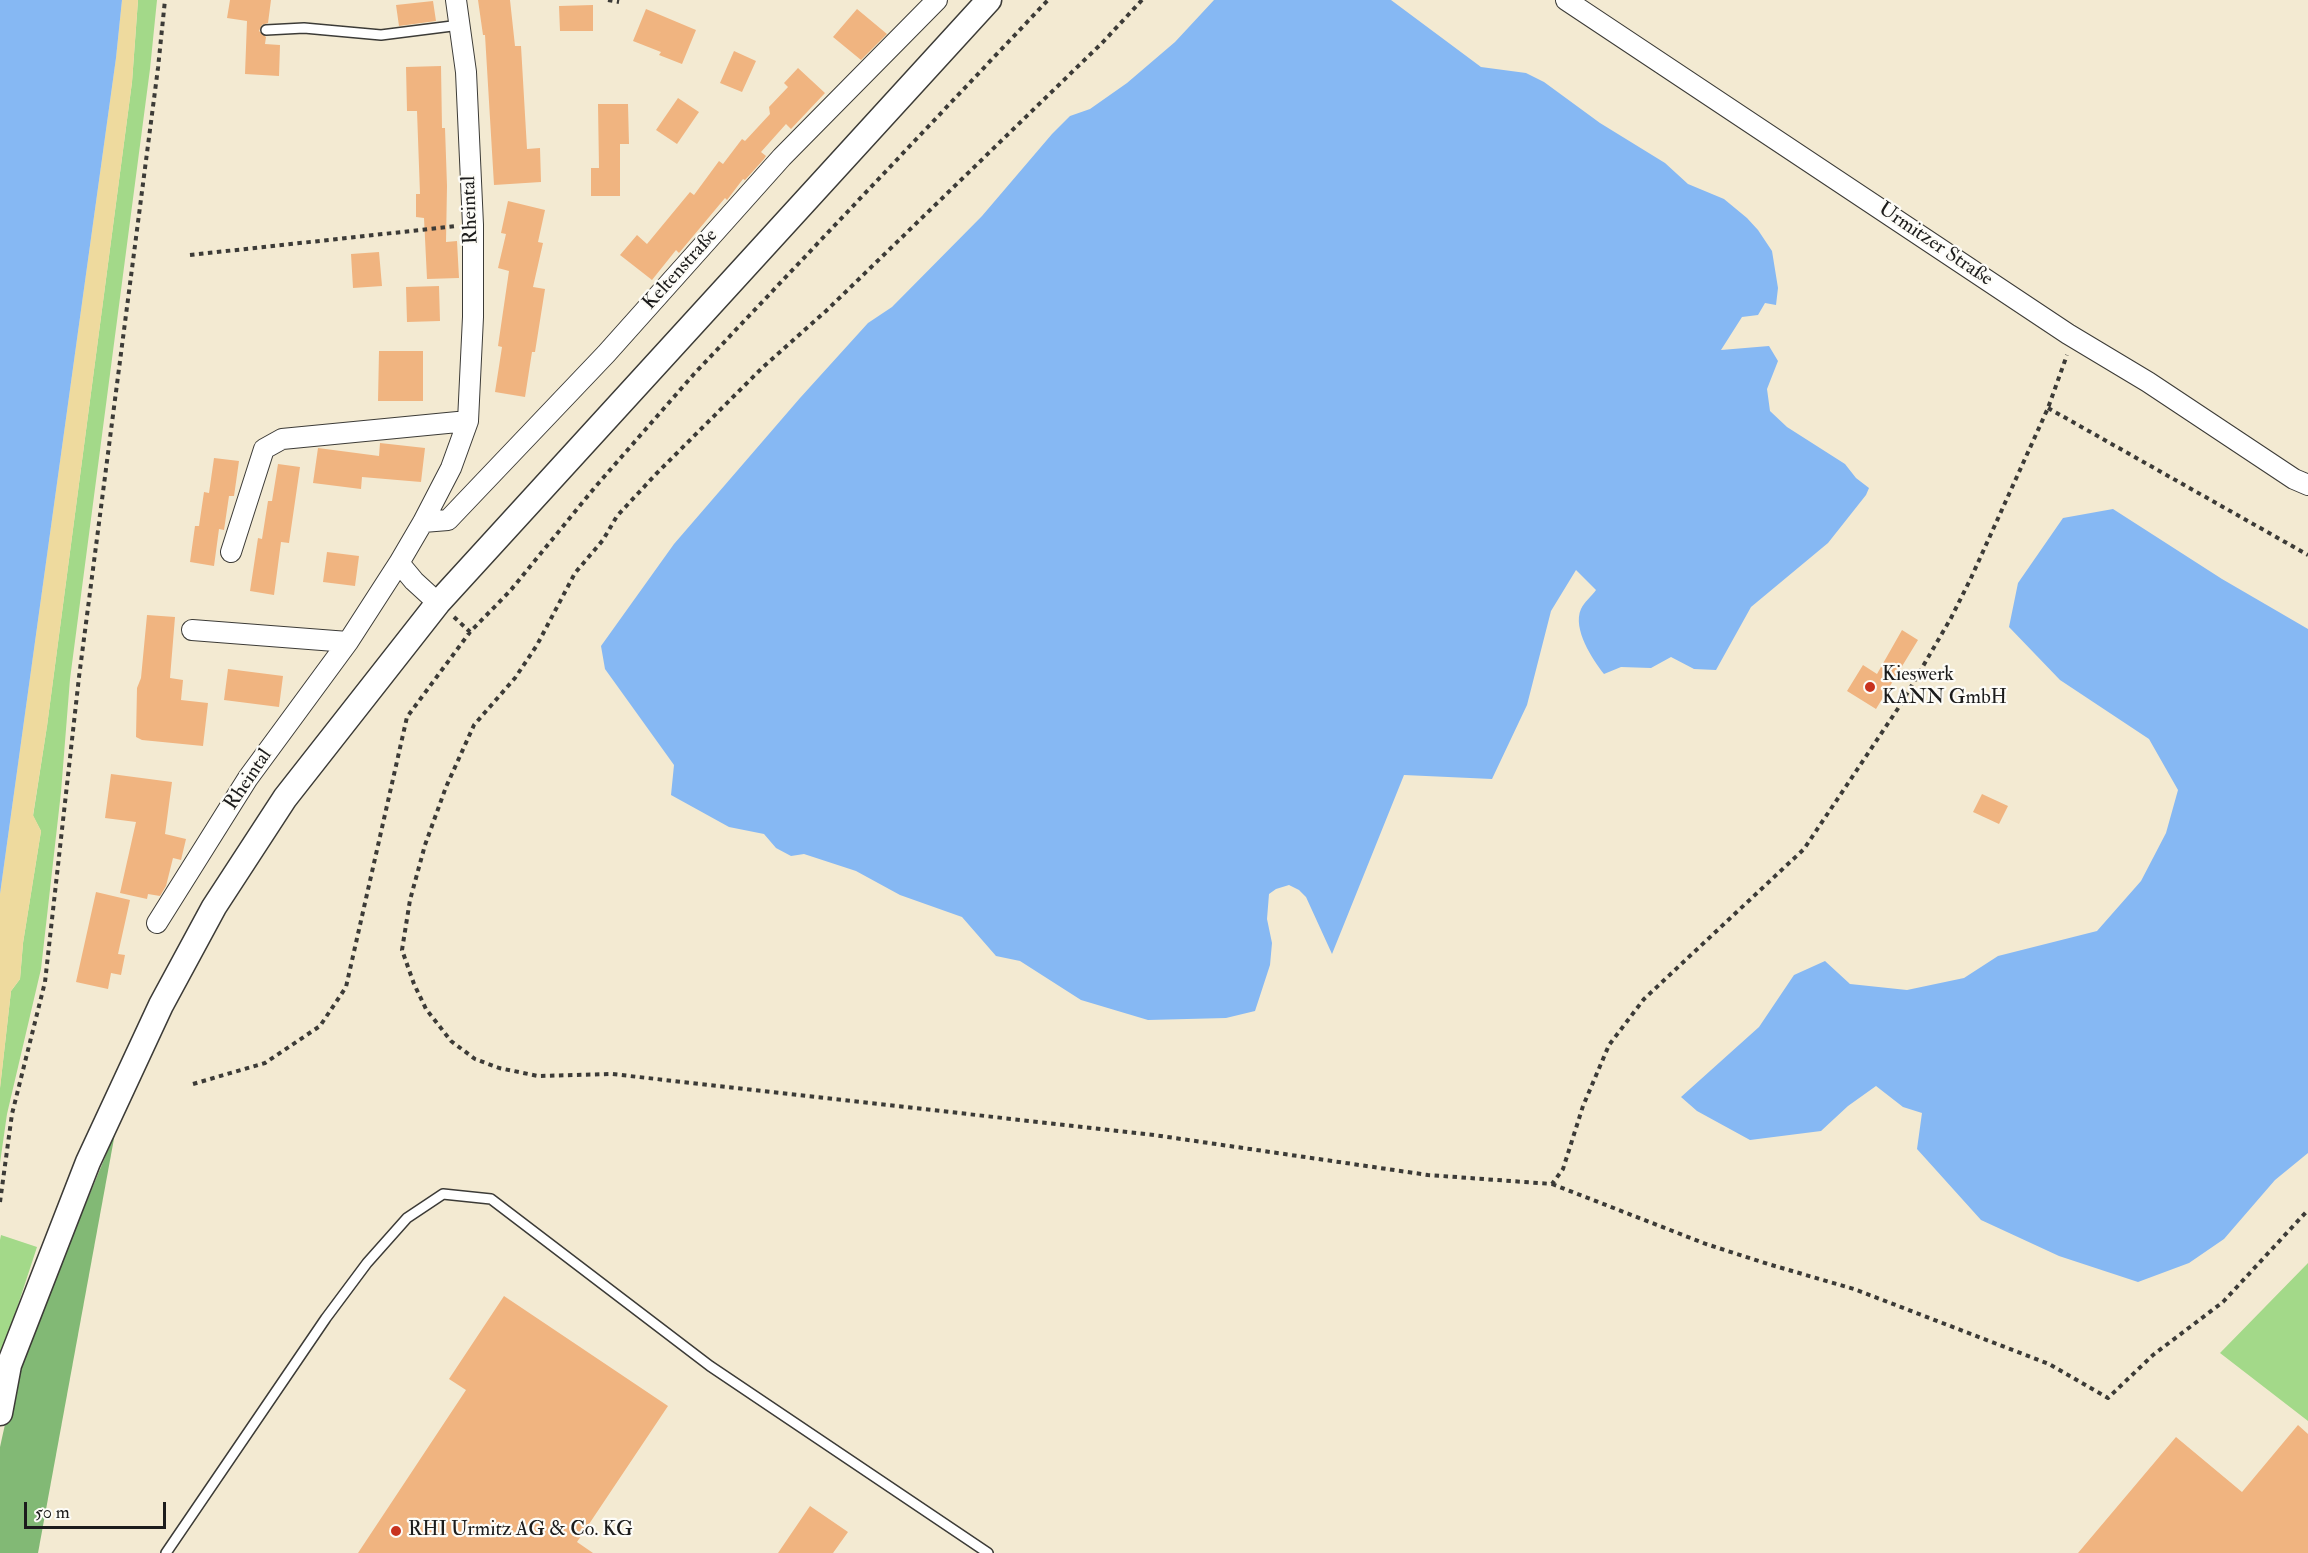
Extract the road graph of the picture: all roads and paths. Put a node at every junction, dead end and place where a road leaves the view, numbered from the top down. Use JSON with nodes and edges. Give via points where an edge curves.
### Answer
{"nodes":[{"id":1,"x":165,"y":0,"type":"edge"},
{"id":2,"x":456,"y":0,"type":"edge"},
{"id":3,"x":608,"y":0,"type":"edge"},
{"id":4,"x":988,"y":0,"type":"edge"},
{"id":5,"x":1048,"y":0,"type":"edge"},
{"id":6,"x":1142,"y":0,"type":"edge"},
{"id":7,"x":1566,"y":0,"type":"edge"},
{"id":8,"x":619,"y":2,"type":"dead end"},
{"id":9,"x":935,"y":2,"type":"edge"},
{"id":10,"x":460,"y":26,"type":"junction"},
{"id":11,"x":266,"y":30,"type":"dead end"},
{"id":12,"x":473,"y":225,"type":"junction"},
{"id":13,"x":190,"y":255,"type":"dead end"},
{"id":14,"x":2068,"y":334,"type":"junction"},
{"id":15,"x":2048,"y":408,"type":"junction"},
{"id":16,"x":468,"y":422,"type":"junction"},
{"id":17,"x":2308,"y":485,"type":"edge"},
{"id":18,"x":423,"y":522,"type":"junction"},
{"id":19,"x":231,"y":552,"type":"dead end"},
{"id":20,"x":2308,"y":555,"type":"edge"},
{"id":21,"x":399,"y":563,"type":"junction"},
{"id":22,"x":438,"y":603,"type":"junction"},
{"id":23,"x":192,"y":630,"type":"dead end"},
{"id":24,"x":470,"y":632,"type":"junction"},
{"id":25,"x":348,"y":642,"type":"junction"},
{"id":26,"x":157,"y":923,"type":"dead end"},
{"id":27,"x":193,"y":1084,"type":"dead end"},
{"id":28,"x":1552,"y":1184,"type":"junction"},
{"id":29,"x":0,"y":1202,"type":"edge"},
{"id":30,"x":2308,"y":1210,"type":"edge"},
{"id":31,"x":0,"y":1413,"type":"edge"},
{"id":32,"x":166,"y":1553,"type":"edge"},
{"id":33,"x":988,"y":1553,"type":"edge"}],
"edges":[{"from":1,"to":29,"type":"path","via":[[79,677],[45,982],[12,1114]]},
{"from":2,"to":10,"type":"street","name":"Rheintal"},
{"from":3,"to":8,"type":"path"},
{"from":4,"to":22,"type":"street"},
{"from":5,"to":24,"type":"path","via":[[694,374],[510,591]]},
{"from":6,"to":28,"type":"path","via":[[826,311],[762,368],[617,516],[575,573],[537,645],[474,725],[425,845],[402,950],[426,1009],[451,1041],[475,1059],[538,1076],[612,1074],[1154,1135],[1428,1175]]},
{"from":7,"to":14,"type":"street","name":"Urmitzer Straße"},
{"from":9,"to":18,"type":"street","name":"Keltenstraße","via":[[782,157],[606,354],[448,520]]},
{"from":10,"to":11,"type":"lane","via":[[381,35],[304,28]]},
{"from":10,"to":12,"type":"street","name":"Rheintal"},
{"from":12,"to":13,"type":"path"},
{"from":12,"to":16,"type":"street","name":"Rheintal"},
{"from":14,"to":15,"type":"path","via":[[2067,358]]},
{"from":14,"to":17,"type":"street","name":"Urmitzer Straße"},
{"from":15,"to":20,"type":"path"},
{"from":15,"to":28,"type":"path","via":[[1971,578],[1901,704],[1804,849],[1644,999],[1609,1045],[1583,1106],[1563,1169]]},
{"from":16,"to":18,"type":"street","name":"Rheintal","via":[[451,468]]},
{"from":16,"to":19,"type":"street","via":[[282,439],[264,449]]},
{"from":18,"to":21,"type":"street","name":"Rheintal"},
{"from":21,"to":22,"type":"street"},
{"from":21,"to":25,"type":"street","name":"Rheintal"},
{"from":22,"to":24,"type":"path"},
{"from":22,"to":31,"type":"street","via":[[285,798],[203,927],[161,1005],[88,1162],[9,1365]]},
{"from":23,"to":25,"type":"street"},
{"from":24,"to":27,"type":"path","via":[[407,717],[346,987],[320,1026],[265,1063]]},
{"from":25,"to":26,"type":"street","name":"Rheintal","via":[[248,778]]},
{"from":28,"to":30,"type":"path","via":[[1706,1244],[1854,1289],[2049,1364],[2108,1398],[2153,1355],[2223,1302]]},
{"from":32,"to":33,"type":"lane","via":[[367,1263],[407,1218],[443,1194],[491,1199],[710,1366]]}]}
